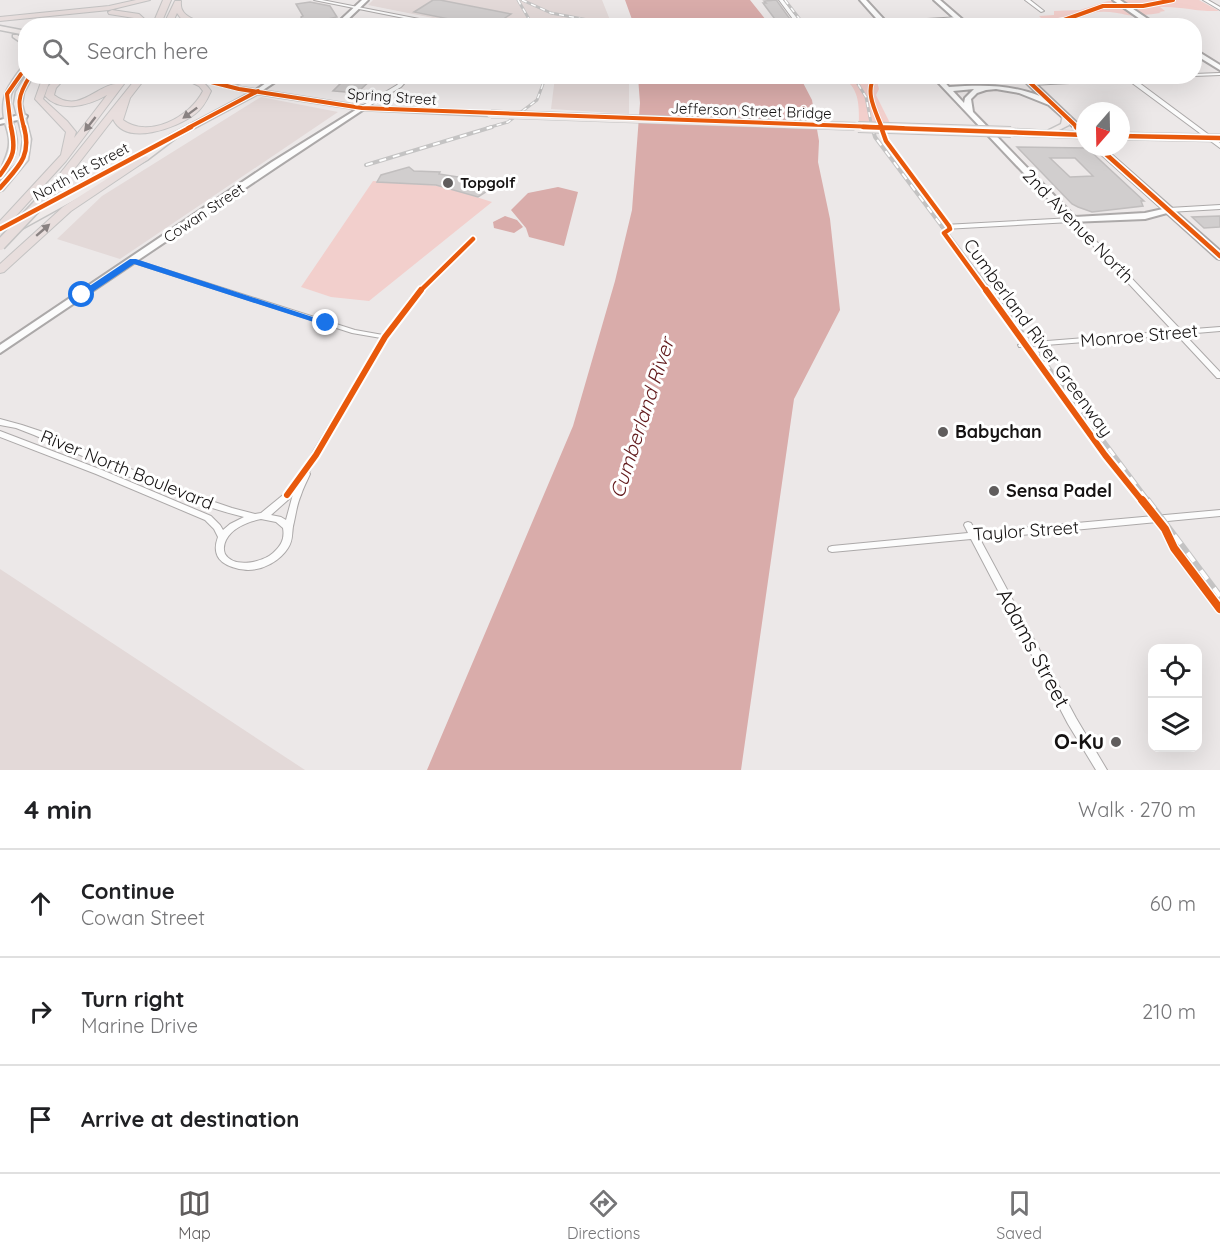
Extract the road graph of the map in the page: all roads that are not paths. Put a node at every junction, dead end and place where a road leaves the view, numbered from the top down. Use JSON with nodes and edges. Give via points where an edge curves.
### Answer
{"nodes":[{"id":1,"x":146,"y":0,"type":"edge"},
{"id":2,"x":167,"y":0,"type":"edge"},
{"id":3,"x":316,"y":0,"type":"edge"},
{"id":4,"x":365,"y":0,"type":"edge"},
{"id":5,"x":781,"y":0,"type":"edge"},
{"id":6,"x":863,"y":0,"type":"edge"},
{"id":7,"x":937,"y":0,"type":"edge"},
{"id":8,"x":1027,"y":0,"type":"edge"},
{"id":9,"x":1116,"y":0,"type":"edge"},
{"id":10,"x":1205,"y":0,"type":"edge"},
{"id":11,"x":178,"y":3,"type":"edge"},
{"id":12,"x":356,"y":8,"type":"junction"},
{"id":13,"x":1220,"y":9,"type":"edge"},
{"id":14,"x":1041,"y":11,"type":"dead end"},
{"id":15,"x":45,"y":15,"type":"junction"},
{"id":16,"x":30,"y":18,"type":"edge"},
{"id":17,"x":74,"y":18,"type":"edge"},
{"id":18,"x":138,"y":18,"type":"edge"},
{"id":19,"x":159,"y":18,"type":"edge"},
{"id":20,"x":171,"y":18,"type":"edge"},
{"id":21,"x":184,"y":18,"type":"edge"},
{"id":22,"x":345,"y":18,"type":"edge"},
{"id":23,"x":410,"y":18,"type":"edge"},
{"id":24,"x":795,"y":18,"type":"edge"},
{"id":25,"x":880,"y":18,"type":"edge"},
{"id":26,"x":959,"y":18,"type":"edge"},
{"id":27,"x":1143,"y":18,"type":"edge"},
{"id":28,"x":0,"y":19,"type":"edge"},
{"id":29,"x":18,"y":23,"type":"edge"},
{"id":30,"x":1,"y":30,"type":"edge"},
{"id":31,"x":18,"y":32,"type":"edge"},
{"id":32,"x":15,"y":36,"type":"junction"},
{"id":33,"x":18,"y":37,"type":"edge"},
{"id":34,"x":18,"y":38,"type":"edge"},
{"id":35,"x":1202,"y":56,"type":"edge"},
{"id":36,"x":1220,"y":68,"type":"edge"},
{"id":37,"x":1220,"y":74,"type":"edge"},
{"id":38,"x":1202,"y":75,"type":"edge"},
{"id":39,"x":18,"y":79,"type":"edge"},
{"id":40,"x":25,"y":84,"type":"edge"},
{"id":41,"x":44,"y":84,"type":"edge"},
{"id":42,"x":55,"y":84,"type":"edge"},
{"id":43,"x":117,"y":84,"type":"edge"},
{"id":44,"x":121,"y":84,"type":"edge"},
{"id":45,"x":137,"y":84,"type":"edge"},
{"id":46,"x":202,"y":84,"type":"edge"},
{"id":47,"x":219,"y":84,"type":"edge"},
{"id":48,"x":240,"y":84,"type":"edge"},
{"id":49,"x":269,"y":84,"type":"edge"},
{"id":50,"x":401,"y":84,"type":"edge"},
{"id":51,"x":942,"y":84,"type":"edge"},
{"id":52,"x":1031,"y":84,"type":"joint"},
{"id":53,"x":1137,"y":84,"type":"edge"},
{"id":54,"x":988,"y":87,"type":"junction"},
{"id":55,"x":947,"y":89,"type":"junction"},
{"id":56,"x":258,"y":91,"type":"junction"},
{"id":57,"x":126,"y":99,"type":"junction"},
{"id":58,"x":1053,"y":104,"type":"junction"},
{"id":59,"x":362,"y":108,"type":"junction"},
{"id":60,"x":970,"y":113,"type":"junction"},
{"id":61,"x":491,"y":114,"type":"joint"},
{"id":62,"x":23,"y":116,"type":"junction"},
{"id":63,"x":1066,"y":117,"type":"junction"},
{"id":64,"x":4,"y":118,"type":"edge"},
{"id":65,"x":1076,"y":126,"type":"edge"},
{"id":66,"x":1044,"y":133,"type":"junction"},
{"id":67,"x":1076,"y":135,"type":"edge"},
{"id":68,"x":174,"y":136,"type":"junction"},
{"id":69,"x":1130,"y":136,"type":"edge"},
{"id":70,"x":1209,"y":138,"type":"junction"},
{"id":71,"x":1220,"y":138,"type":"edge"},
{"id":72,"x":1220,"y":146,"type":"edge"},
{"id":73,"x":1108,"y":156,"type":"edge"},
{"id":74,"x":144,"y":158,"type":"junction"},
{"id":75,"x":63,"y":159,"type":"junction"},
{"id":76,"x":0,"y":175,"type":"edge"},
{"id":77,"x":0,"y":188,"type":"edge"},
{"id":78,"x":1220,"y":207,"type":"edge"},
{"id":79,"x":1169,"y":210,"type":"junction"},
{"id":80,"x":1073,"y":220,"type":"junction"},
{"id":81,"x":944,"y":227,"type":"dead end"},
{"id":82,"x":0,"y":228,"type":"edge"},
{"id":83,"x":0,"y":238,"type":"edge"},
{"id":84,"x":473,"y":239,"type":"dead end"},
{"id":85,"x":0,"y":245,"type":"edge"},
{"id":86,"x":1220,"y":256,"type":"edge"},
{"id":87,"x":133,"y":261,"type":"junction"},
{"id":88,"x":0,"y":270,"type":"edge"},
{"id":89,"x":1220,"y":329,"type":"edge"},
{"id":90,"x":1179,"y":332,"type":"junction"},
{"id":91,"x":385,"y":337,"type":"junction"},
{"id":92,"x":1022,"y":345,"type":"dead end"},
{"id":93,"x":0,"y":351,"type":"edge"},
{"id":94,"x":1220,"y":376,"type":"edge"},
{"id":95,"x":0,"y":422,"type":"edge"},
{"id":96,"x":0,"y":434,"type":"edge"},
{"id":97,"x":110,"y":464,"type":"junction"},
{"id":98,"x":310,"y":464,"type":"junction"},
{"id":99,"x":99,"y":472,"type":"junction"},
{"id":100,"x":1220,"y":513,"type":"edge"},
{"id":101,"x":259,"y":516,"type":"junction"},
{"id":102,"x":968,"y":525,"type":"dead end"},
{"id":103,"x":288,"y":528,"type":"junction"},
{"id":104,"x":974,"y":537,"type":"junction"},
{"id":105,"x":223,"y":538,"type":"junction"},
{"id":106,"x":832,"y":549,"type":"dead end"},
{"id":107,"x":1102,"y":770,"type":"edge"}],
"edges":[{"from":1,"to":15,"type":"highway"},
{"from":2,"to":19,"type":"highway"},
{"from":3,"to":12,"type":"street"},
{"from":4,"to":12,"type":"street"},
{"from":5,"to":24,"type":"street"},
{"from":6,"to":25,"type":"street"},
{"from":7,"to":26,"type":"street"},
{"from":8,"to":14,"type":"street"},
{"from":9,"to":27,"type":"street"},
{"from":10,"to":13,"type":"street"},
{"from":11,"to":20,"type":"highway"},
{"from":11,"to":21,"type":"highway"},
{"from":12,"to":22,"type":"street"},
{"from":12,"to":23,"type":"street"},
{"from":15,"to":16,"type":"highway"},
{"from":15,"to":28,"type":"highway"},
{"from":17,"to":18,"type":"highway","via":[[114,12]]},
{"from":29,"to":30,"type":"highway"},
{"from":30,"to":31,"type":"main road"},
{"from":30,"to":32,"type":"main road"},
{"from":32,"to":33,"type":"main road"},
{"from":32,"to":34,"type":"main road"},
{"from":35,"to":36,"type":"street"},
{"from":37,"to":38,"type":"street"},
{"from":39,"to":64,"type":"main road","via":[[7,93]]},
{"from":40,"to":62,"type":"main road","via":[[18,104]]},
{"from":41,"to":75,"type":"highway","via":[[39,99],[42,106],[63,121],[70,132]]},
{"from":42,"to":43,"type":"highway","via":[[49,96],[63,103],[102,96]]},
{"from":44,"to":75,"type":"highway","one_way":true},
{"from":45,"to":57,"type":"highway"},
{"from":46,"to":57,"type":"highway","one_way":true,"via":[[206,98],[194,112],[175,123],[147,130],[128,129],[118,121]]},
{"from":47,"to":56,"type":"main road","name":"Spring Street"},
{"from":48,"to":56,"type":"main road","name":"Spring Street"},
{"from":49,"to":56,"type":"street","name":"North 1st Street"},
{"from":50,"to":59,"type":"street","name":"Cowan Street"},
{"from":51,"to":55,"type":"street","name":"2nd Avenue North"},
{"from":52,"to":54,"type":"street"},
{"from":52,"to":58,"type":"street"},
{"from":53,"to":70,"type":"street"},
{"from":54,"to":55,"type":"street"},
{"from":54,"to":58,"type":"street","via":[[1024,92]]},
{"from":54,"to":60,"type":"street","via":[[967,99]]},
{"from":55,"to":60,"type":"street","name":"2nd Avenue North"},
{"from":56,"to":59,"type":"main road","name":"Spring Street"},
{"from":56,"to":68,"type":"main road","name":"North 1st Street"},
{"from":57,"to":85,"type":"highway","bridge":true,"via":[[54,188]]},
{"from":58,"to":63,"type":"street"},
{"from":59,"to":61,"type":"main road","name":"Spring Street"},
{"from":59,"to":87,"type":"street","name":"Cowan Street"},
{"from":60,"to":80,"type":"street","name":"2nd Avenue North"},
{"from":61,"to":66,"type":"main road","name":"Jefferson Street Bridge","bridge":true},
{"from":62,"to":64,"type":"street"},
{"from":62,"to":77,"type":"main road","via":[[27,139],[24,160]]},
{"from":63,"to":65,"type":"street"},
{"from":63,"to":66,"type":"main road","via":[[1063,127]]},
{"from":64,"to":76,"type":"main road","via":[[15,144],[12,158]]},
{"from":66,"to":67,"type":"main road","name":"Jefferson Street Bridge"},
{"from":68,"to":74,"type":"main road","name":"North 1st Street"},
{"from":68,"to":82,"type":"main road","name":"North 1st Street"},
{"from":69,"to":70,"type":"main road"},
{"from":70,"to":71,"type":"main road"},
{"from":70,"to":72,"type":"street"},
{"from":73,"to":79,"type":"street"},
{"from":74,"to":83,"type":"main road","name":"North 1st Street"},
{"from":88,"to":74,"type":"highway","one_way":true,"via":[[67,209]]},
{"from":75,"to":82,"type":"highway"},
{"from":78,"to":79,"type":"street"},
{"from":79,"to":80,"type":"street","via":[[1145,216]]},
{"from":79,"to":86,"type":"street"},
{"from":80,"to":81,"type":"street"},
{"from":80,"to":90,"type":"street","name":"2nd Avenue North"},
{"from":84,"to":91,"type":"street","via":[[418,292]]},
{"from":87,"to":91,"type":"street","via":[[354,332]]},
{"from":87,"to":93,"type":"street","name":"Cowan Street"},
{"from":89,"to":90,"type":"street","name":"Monroe Street"},
{"from":90,"to":92,"type":"street","name":"Monroe Street"},
{"from":90,"to":94,"type":"street","name":"2nd Avenue North"},
{"from":91,"to":98,"type":"street"},
{"from":95,"to":97,"type":"street","name":"River North Boulevard"},
{"from":96,"to":99,"type":"street","name":"River North Boulevard"},
{"from":97,"to":99,"type":"street"},
{"from":97,"to":101,"type":"street","name":"River North Boulevard","via":[[231,512]]},
{"from":98,"to":101,"type":"street","via":[[286,497]]},
{"from":98,"to":103,"type":"street"},
{"from":99,"to":105,"type":"street","name":"River North Boulevard","via":[[208,518]]},
{"from":100,"to":104,"type":"street","name":"Taylor Street"},
{"from":101,"to":103,"type":"street","via":[[280,519]]},
{"from":101,"to":105,"type":"street","via":[[240,522]]},
{"from":102,"to":104,"type":"street","name":"Adams Street"},
{"from":103,"to":105,"type":"street","via":[[283,550],[252,566],[240,566],[224,558],[220,551]]},
{"from":104,"to":106,"type":"street","name":"Taylor Street"},
{"from":104,"to":107,"type":"street","name":"Adams Street"}]}
